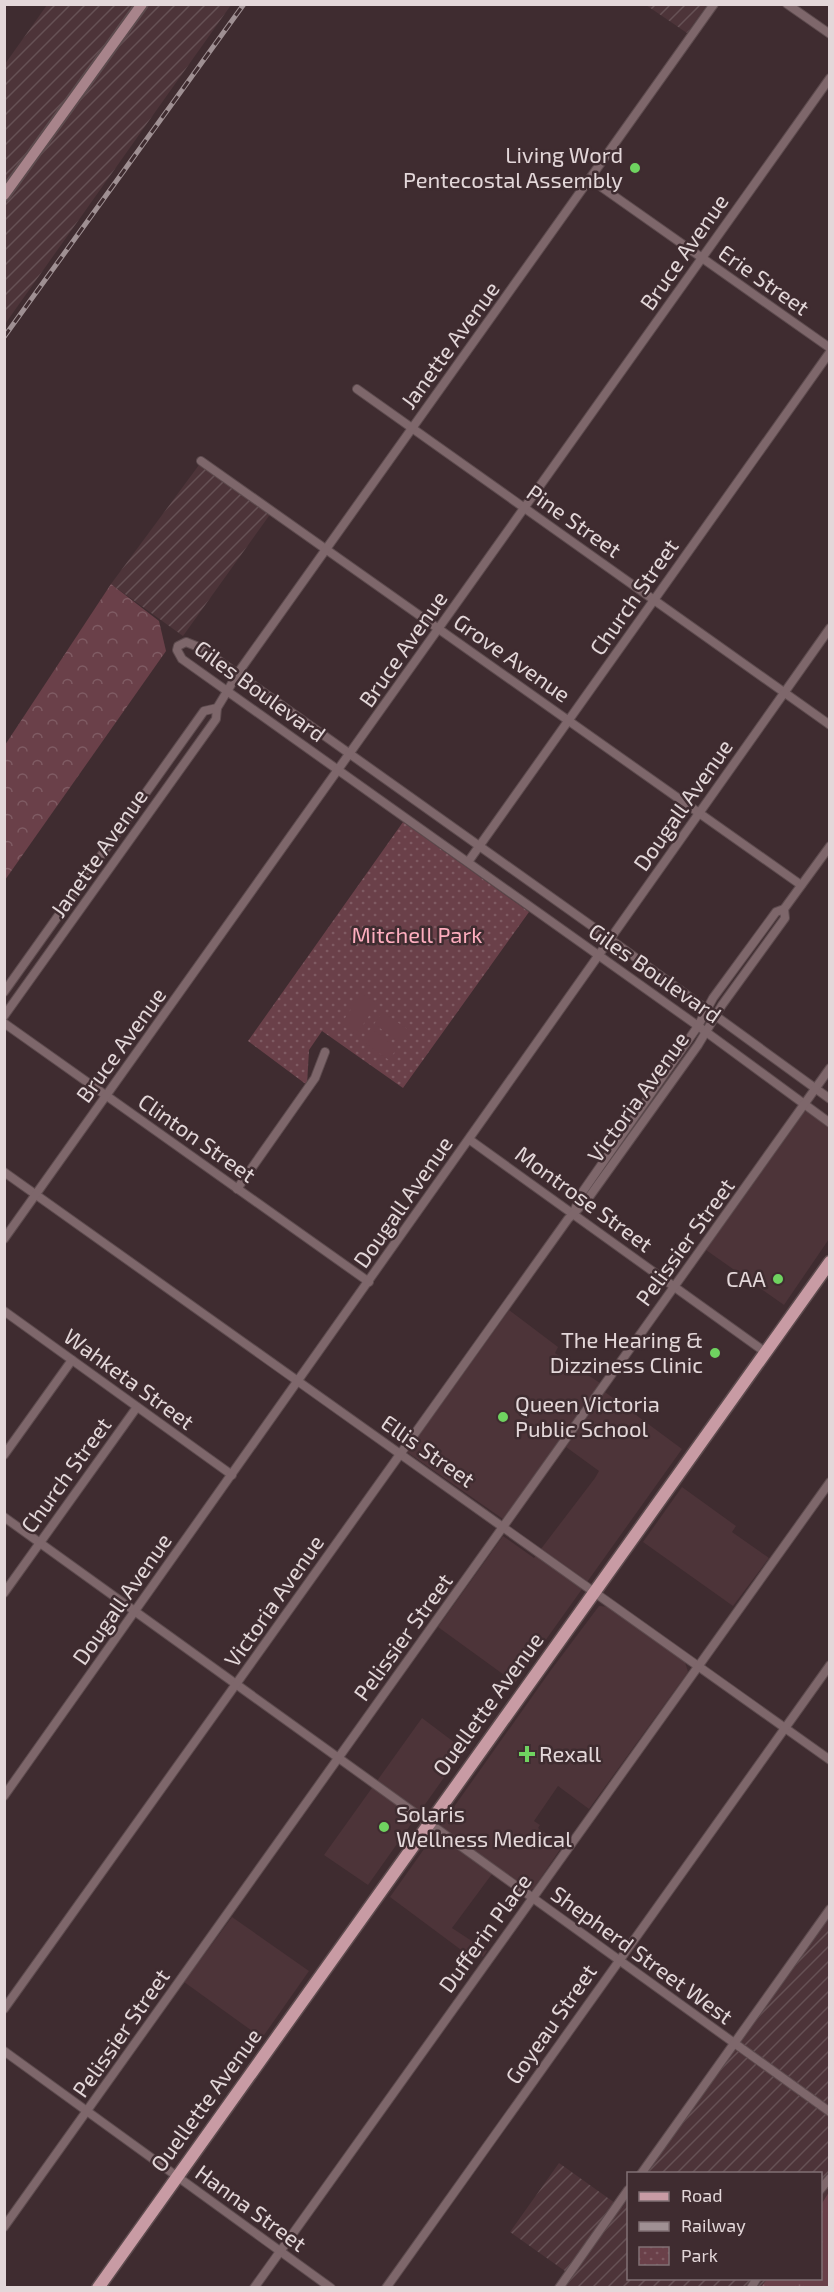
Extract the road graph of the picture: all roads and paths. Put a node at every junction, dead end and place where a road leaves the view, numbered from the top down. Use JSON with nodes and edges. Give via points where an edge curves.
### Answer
{"nodes":[{"id":1,"x":142,"y":4,"type":"edge"},
{"id":2,"x":714,"y":4,"type":"edge"},
{"id":3,"x":788,"y":4,"type":"edge"},
{"id":4,"x":830,"y":34,"type":"edge"},
{"id":5,"x":830,"y":78,"type":"edge"},
{"id":6,"x":590,"y":179,"type":"junction"},
{"id":7,"x":4,"y":195,"type":"edge"},
{"id":8,"x":702,"y":258,"type":"junction"},
{"id":9,"x":830,"y":350,"type":"edge"},
{"id":10,"x":357,"y":389,"type":"dead end"},
{"id":11,"x":412,"y":428,"type":"junction"},
{"id":12,"x":201,"y":461,"type":"dead end"},
{"id":13,"x":525,"y":508,"type":"junction"},
{"id":14,"x":326,"y":549,"type":"junction"},
{"id":15,"x":654,"y":600,"type":"junction"},
{"id":16,"x":830,"y":628,"type":"edge"},
{"id":17,"x":439,"y":629,"type":"junction"},
{"id":18,"x":238,"y":674,"type":"junction"},
{"id":19,"x":227,"y":692,"type":"junction"},
{"id":20,"x":784,"y":692,"type":"junction"},
{"id":21,"x":217,"y":708,"type":"junction"},
{"id":22,"x":569,"y":721,"type":"junction"},
{"id":23,"x":830,"y":725,"type":"edge"},
{"id":24,"x":351,"y":755,"type":"junction"},
{"id":25,"x":339,"y":771,"type":"junction"},
{"id":26,"x":699,"y":813,"type":"junction"},
{"id":27,"x":479,"y":846,"type":"junction"},
{"id":28,"x":830,"y":846,"type":"edge"},
{"id":29,"x":468,"y":862,"type":"junction"},
{"id":30,"x":801,"y":885,"type":"junction"},
{"id":31,"x":784,"y":909,"type":"junction"},
{"id":32,"x":610,"y":939,"type":"junction"},
{"id":33,"x":600,"y":956,"type":"junction"},
{"id":34,"x":4,"y":992,"type":"edge"},
{"id":35,"x":707,"y":1010,"type":"junction"},
{"id":36,"x":716,"y":1016,"type":"junction"},
{"id":37,"x":4,"y":1017,"type":"edge"},
{"id":38,"x":4,"y":1023,"type":"edge"},
{"id":39,"x":698,"y":1026,"type":"junction"},
{"id":40,"x":707,"y":1032,"type":"junction"},
{"id":41,"x":326,"y":1053,"type":"dead end"},
{"id":42,"x":830,"y":1068,"type":"edge"},
{"id":43,"x":815,"y":1088,"type":"junction"},
{"id":44,"x":107,"y":1096,"type":"junction"},
{"id":45,"x":830,"y":1099,"type":"edge"},
{"id":46,"x":804,"y":1103,"type":"junction"},
{"id":47,"x":830,"y":1122,"type":"edge"},
{"id":48,"x":470,"y":1140,"type":"junction"},
{"id":49,"x":4,"y":1172,"type":"edge"},
{"id":50,"x":237,"y":1189,"type":"junction"},
{"id":51,"x":36,"y":1195,"type":"junction"},
{"id":52,"x":573,"y":1213,"type":"junction"},
{"id":53,"x":4,"y":1239,"type":"edge"},
{"id":54,"x":830,"y":1262,"type":"edge"},
{"id":55,"x":369,"y":1282,"type":"junction"},
{"id":56,"x":675,"y":1287,"type":"junction"},
{"id":57,"x":4,"y":1311,"type":"edge"},
{"id":58,"x":765,"y":1352,"type":"junction"},
{"id":59,"x":72,"y":1360,"type":"junction"},
{"id":60,"x":298,"y":1382,"type":"junction"},
{"id":61,"x":137,"y":1407,"type":"junction"},
{"id":62,"x":401,"y":1454,"type":"junction"},
{"id":63,"x":4,"y":1455,"type":"edge"},
{"id":64,"x":232,"y":1476,"type":"junction"},
{"id":65,"x":830,"y":1482,"type":"edge"},
{"id":66,"x":4,"y":1516,"type":"edge"},
{"id":67,"x":503,"y":1527,"type":"junction"},
{"id":68,"x":40,"y":1542,"type":"junction"},
{"id":69,"x":594,"y":1592,"type":"junction"},
{"id":70,"x":4,"y":1593,"type":"edge"},
{"id":71,"x":136,"y":1611,"type":"junction"},
{"id":72,"x":830,"y":1665,"type":"edge"},
{"id":73,"x":698,"y":1666,"type":"junction"},
{"id":74,"x":238,"y":1684,"type":"junction"},
{"id":75,"x":784,"y":1728,"type":"junction"},
{"id":76,"x":339,"y":1758,"type":"junction"},
{"id":77,"x":830,"y":1760,"type":"edge"},
{"id":78,"x":4,"y":1796,"type":"edge"},
{"id":79,"x":429,"y":1823,"type":"junction"},
{"id":80,"x":532,"y":1898,"type":"junction"},
{"id":81,"x":830,"y":1909,"type":"edge"},
{"id":82,"x":619,"y":1960,"type":"junction"},
{"id":83,"x":4,"y":2009,"type":"edge"},
{"id":84,"x":733,"y":2043,"type":"junction"},
{"id":85,"x":4,"y":2051,"type":"edge"},
{"id":86,"x":87,"y":2111,"type":"junction"},
{"id":87,"x":830,"y":2112,"type":"edge"},
{"id":88,"x":641,"y":2172,"type":"edge"},
{"id":89,"x":177,"y":2177,"type":"junction"},
{"id":90,"x":627,"y":2191,"type":"edge"},
{"id":91,"x":4,"y":2228,"type":"edge"},
{"id":92,"x":280,"y":2251,"type":"junction"},
{"id":93,"x":98,"y":2288,"type":"edge"},
{"id":94,"x":254,"y":2288,"type":"edge"},
{"id":95,"x":331,"y":2288,"type":"edge"},
{"id":96,"x":386,"y":2288,"type":"edge"},
{"id":97,"x":559,"y":2288,"type":"edge"}],
"edges":[{"from":1,"to":7,"type":"street"},
{"from":2,"to":6,"type":"street","name":"Janette Avenue"},
{"from":3,"to":4,"type":"street"},
{"from":5,"to":8,"type":"street","name":"Bruce Avenue"},
{"from":6,"to":8,"type":"street","name":"Erie Street"},
{"from":6,"to":11,"type":"street","name":"Janette Avenue"},
{"from":8,"to":9,"type":"street","name":"Erie Street"},
{"from":8,"to":13,"type":"street","name":"Bruce Avenue"},
{"from":9,"to":15,"type":"street","name":"Church Street"},
{"from":10,"to":11,"type":"street","name":"Pine Street"},
{"from":11,"to":13,"type":"street","name":"Pine Street"},
{"from":11,"to":14,"type":"street","name":"Janette Avenue"},
{"from":12,"to":14,"type":"street","name":"Grove Avenue"},
{"from":13,"to":15,"type":"street","name":"Pine Street"},
{"from":13,"to":17,"type":"street","name":"Bruce Avenue"},
{"from":14,"to":17,"type":"street","name":"Grove Avenue"},
{"from":14,"to":18,"type":"street","name":"Janette Avenue"},
{"from":15,"to":20,"type":"street","name":"Pine Street"},
{"from":15,"to":22,"type":"street","name":"Church Street"},
{"from":16,"to":20,"type":"street","name":"Dougall Avenue"},
{"from":17,"to":22,"type":"street","name":"Grove Avenue"},
{"from":17,"to":24,"type":"street","name":"Bruce Avenue"},
{"from":18,"to":19,"type":"street","name":"Janette Avenue"},
{"from":18,"to":19,"type":"street","name":"Giles Boulevard","via":[[193,643],[178,646],[182,660]]},
{"from":18,"to":24,"type":"street","name":"Giles Boulevard"},
{"from":19,"to":21,"type":"street","name":"Janette Avenue"},
{"from":19,"to":25,"type":"street","name":"Giles Boulevard"},
{"from":20,"to":23,"type":"street","name":"Pine Street"},
{"from":20,"to":26,"type":"street","name":"Dougall Avenue"},
{"from":21,"to":34,"type":"street","name":"Janette Avenue","via":[[204,711]]},
{"from":21,"to":37,"type":"street","name":"Janette Avenue","via":[[216,719]]},
{"from":22,"to":26,"type":"street","name":"Grove Avenue"},
{"from":22,"to":27,"type":"street","name":"Church Street"},
{"from":24,"to":25,"type":"street","name":"Bruce Avenue"},
{"from":24,"to":27,"type":"street","name":"Giles Boulevard"},
{"from":25,"to":29,"type":"street","name":"Giles Boulevard"},
{"from":25,"to":44,"type":"street","name":"Bruce Avenue"},
{"from":26,"to":30,"type":"street","name":"Grove Avenue"},
{"from":26,"to":32,"type":"street","name":"Dougall Avenue"},
{"from":27,"to":29,"type":"street","name":"Church Street"},
{"from":27,"to":32,"type":"street","name":"Giles Boulevard"},
{"from":28,"to":30,"type":"street","name":"Victoria Avenue"},
{"from":29,"to":33,"type":"street","name":"Giles Boulevard"},
{"from":30,"to":31,"type":"street","name":"Victoria Avenue"},
{"from":31,"to":35,"type":"street","name":"Victoria Avenue","via":[[776,912]]},
{"from":31,"to":36,"type":"street","name":"Victoria Avenue","via":[[785,918]]},
{"from":32,"to":33,"type":"street","name":"Dougall Avenue"},
{"from":32,"to":35,"type":"street","name":"Giles Boulevard"},
{"from":33,"to":39,"type":"street","name":"Giles Boulevard"},
{"from":33,"to":48,"type":"street","name":"Dougall Avenue"},
{"from":35,"to":36,"type":"street","name":"Giles Boulevard"},
{"from":35,"to":39,"type":"street","name":"Victoria Avenue"},
{"from":36,"to":40,"type":"street","name":"Victoria Avenue"},
{"from":36,"to":43,"type":"street","name":"Giles Boulevard"},
{"from":38,"to":44,"type":"street","name":"Clinton Street"},
{"from":39,"to":40,"type":"street","name":"Giles Boulevard"},
{"from":39,"to":52,"type":"street","name":"Victoria Avenue","via":[[581,1194]]},
{"from":40,"to":46,"type":"street","name":"Giles Boulevard"},
{"from":40,"to":52,"type":"street","name":"Victoria Avenue","via":[[587,1200]]},
{"from":41,"to":50,"type":"street","via":[[315,1078]]},
{"from":42,"to":43,"type":"street","name":"Pelissier Street"},
{"from":43,"to":45,"type":"street","name":"Giles Boulevard"},
{"from":43,"to":46,"type":"street","name":"Pelissier Street"},
{"from":44,"to":50,"type":"street","name":"Clinton Street"},
{"from":44,"to":51,"type":"street","name":"Bruce Avenue"},
{"from":46,"to":47,"type":"street","name":"Giles Boulevard"},
{"from":46,"to":56,"type":"street","name":"Pelissier Street"},
{"from":48,"to":52,"type":"street","name":"Montrose Street"},
{"from":48,"to":55,"type":"street","name":"Dougall Avenue"},
{"from":49,"to":51,"type":"street","name":"Ellis Street"},
{"from":50,"to":55,"type":"street","name":"Clinton Street"},
{"from":51,"to":53,"type":"street","name":"Bruce Avenue"},
{"from":51,"to":60,"type":"street","name":"Ellis Street"},
{"from":52,"to":56,"type":"street","name":"Montrose Street"},
{"from":52,"to":62,"type":"street","name":"Victoria Avenue"},
{"from":54,"to":58,"type":"main road","name":"Ouellette Avenue"},
{"from":55,"to":60,"type":"street","name":"Dougall Avenue"},
{"from":56,"to":58,"type":"street","name":"Montrose Street"},
{"from":56,"to":67,"type":"street","name":"Pelissier Street"},
{"from":57,"to":59,"type":"street","name":"Wahketa Street"},
{"from":58,"to":69,"type":"main road","name":"Ouellette Avenue"},
{"from":59,"to":61,"type":"street","name":"Wahketa Street"},
{"from":59,"to":63,"type":"street"},
{"from":60,"to":62,"type":"street","name":"Ellis Street"},
{"from":60,"to":64,"type":"street","name":"Dougall Avenue"},
{"from":61,"to":64,"type":"street","name":"Wahketa Street"},
{"from":61,"to":68,"type":"street","name":"Church Street"},
{"from":62,"to":67,"type":"street","name":"Ellis Street"},
{"from":62,"to":74,"type":"street","name":"Victoria Avenue"},
{"from":64,"to":71,"type":"street","name":"Dougall Avenue"},
{"from":65,"to":73,"type":"street","name":"Dufferin Place"},
{"from":66,"to":68,"type":"street","name":"Shepherd Street West"},
{"from":67,"to":69,"type":"street","name":"Ellis Street"},
{"from":67,"to":76,"type":"street","name":"Pelissier Street"},
{"from":68,"to":70,"type":"street","name":"Church Street"},
{"from":68,"to":71,"type":"street","name":"Shepherd Street West"},
{"from":69,"to":73,"type":"street","name":"Ellis Street"},
{"from":69,"to":79,"type":"main road","name":"Ouellette Avenue"},
{"from":71,"to":74,"type":"street","name":"Shepherd Street West"},
{"from":71,"to":78,"type":"street","name":"Dougall Avenue"},
{"from":72,"to":75,"type":"street","name":"Goyeau Street"},
{"from":73,"to":75,"type":"street","name":"Ellis Street"},
{"from":73,"to":80,"type":"street","name":"Dufferin Place"},
{"from":74,"to":76,"type":"street","name":"Shepherd Street West"},
{"from":74,"to":83,"type":"street","name":"Victoria Avenue"},
{"from":75,"to":77,"type":"street","name":"Ellis Street"},
{"from":75,"to":82,"type":"street","name":"Goyeau Street"},
{"from":76,"to":79,"type":"street","name":"Shepherd Street West"},
{"from":76,"to":86,"type":"street","name":"Pelissier Street"},
{"from":79,"to":80,"type":"street","name":"Shepherd Street West"},
{"from":79,"to":89,"type":"main road","name":"Ouellette Avenue"},
{"from":80,"to":82,"type":"street","name":"Shepherd Street West"},
{"from":80,"to":92,"type":"street","name":"Dufferin Place"},
{"from":81,"to":84,"type":"street"},
{"from":82,"to":84,"type":"street","name":"Shepherd Street West"},
{"from":82,"to":96,"type":"street","name":"Goyeau Street"},
{"from":84,"to":87,"type":"street","name":"Shepherd Street West"},
{"from":84,"to":88,"type":"street"},
{"from":85,"to":86,"type":"street","name":"Hanna Street"},
{"from":86,"to":89,"type":"street","name":"Hanna Street"},
{"from":86,"to":91,"type":"street","name":"Pelissier Street"},
{"from":89,"to":92,"type":"street","name":"Hanna Street"},
{"from":89,"to":93,"type":"main road","name":"Ouellette Avenue"},
{"from":90,"to":97,"type":"street"},
{"from":92,"to":94,"type":"street","name":"Dufferin Place"},
{"from":92,"to":95,"type":"street","name":"Hanna Street"}]}
